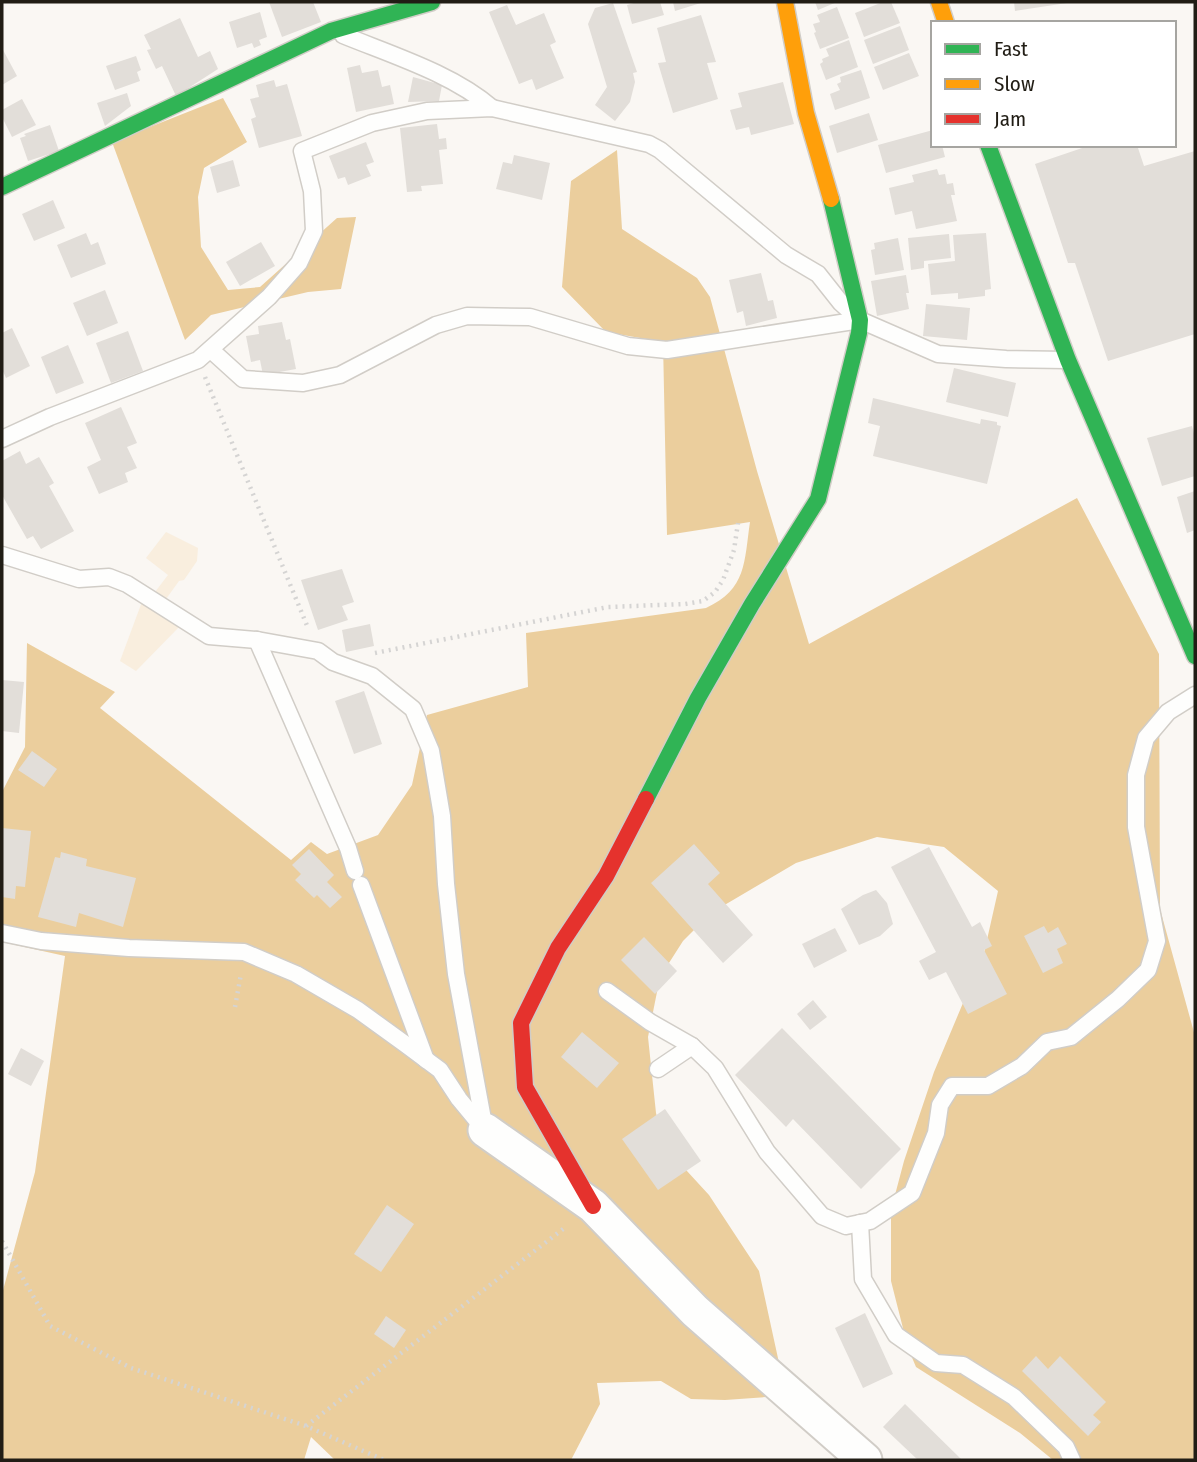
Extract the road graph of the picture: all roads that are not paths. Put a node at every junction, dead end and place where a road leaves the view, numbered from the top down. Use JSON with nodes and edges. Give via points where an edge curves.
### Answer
{"nodes":[{"id":1,"x":432,"y":2,"type":"edge"},
{"id":2,"x":785,"y":2,"type":"edge"},
{"id":3,"x":939,"y":2,"type":"edge"},
{"id":4,"x":945,"y":21,"type":"edge"},
{"id":5,"x":331,"y":31,"type":"junction"},
{"id":6,"x":492,"y":108,"type":"junction"},
{"id":7,"x":989,"y":147,"type":"edge"},
{"id":8,"x":2,"y":187,"type":"edge"},
{"id":9,"x":860,"y":320,"type":"junction"},
{"id":10,"x":211,"y":350,"type":"junction"},
{"id":11,"x":1069,"y":360,"type":"junction"},
{"id":12,"x":2,"y":439,"type":"edge"},
{"id":13,"x":2,"y":555,"type":"edge"},
{"id":14,"x":257,"y":640,"type":"junction"},
{"id":15,"x":1195,"y":656,"type":"edge"},
{"id":16,"x":1195,"y":695,"type":"edge"},
{"id":17,"x":2,"y":933,"type":"edge"},
{"id":18,"x":607,"y":991,"type":"dead end"},
{"id":19,"x":692,"y":1046,"type":"junction"},
{"id":20,"x":426,"y":1060,"type":"junction"},
{"id":21,"x":658,"y":1069,"type":"dead end"},
{"id":22,"x":485,"y":1130,"type":"junction"},
{"id":23,"x":593,"y":1206,"type":"junction"},
{"id":24,"x":860,"y":1223,"type":"junction"},
{"id":25,"x":865,"y":1460,"type":"edge"},
{"id":26,"x":1072,"y":1460,"type":"edge"}],
"edges":[{"from":1,"to":5,"type":"street"},
{"from":2,"to":9,"type":"street","via":[[806,113]]},
{"from":3,"to":4,"type":"street"},
{"from":5,"to":6,"type":"lane","via":[[411,62],[477,95]]},
{"from":5,"to":8,"type":"street"},
{"from":6,"to":9,"type":"lane","via":[[615,135],[660,150],[786,255],[818,274]]},
{"from":6,"to":10,"type":"lane","via":[[427,111],[372,123],[302,151],[312,191],[314,231],[299,263]]},
{"from":7,"to":11,"type":"street"},
{"from":9,"to":10,"type":"lane","via":[[667,350],[628,346],[530,317],[467,316],[436,325],[340,375],[303,383],[243,379]]},
{"from":9,"to":11,"type":"lane","via":[[938,354]]},
{"from":9,"to":23,"type":"street","via":[[818,499],[698,698],[606,876],[558,948],[521,1023],[525,1087]]},
{"from":10,"to":12,"type":"lane","via":[[198,360]]},
{"from":11,"to":15,"type":"street"},
{"from":13,"to":14,"type":"lane","via":[[79,579],[109,577],[209,636]]},
{"from":14,"to":20,"type":"lane","via":[[348,848]]},
{"from":14,"to":22,"type":"lane","via":[[317,651],[372,676],[413,709],[431,751],[457,974]]},
{"from":16,"to":24,"type":"lane","via":[[1168,712],[1146,738],[1136,775],[1136,827],[1157,941],[1148,970],[1071,1037],[1047,1042],[1022,1066],[988,1086],[952,1086],[940,1105],[936,1133],[912,1193],[887,1212]]},
{"from":17,"to":20,"type":"lane","via":[[41,942],[244,952],[296,974],[358,1010]]},
{"from":18,"to":19,"type":"lane"},
{"from":19,"to":21,"type":"lane"},
{"from":19,"to":24,"type":"lane","via":[[715,1068],[767,1152],[822,1216],[846,1226]]},
{"from":20,"to":22,"type":"lane","via":[[440,1070]]},
{"from":22,"to":23,"type":"street"},
{"from":23,"to":25,"type":"street","via":[[695,1311]]},
{"from":24,"to":26,"type":"lane","via":[[863,1279],[897,1335],[936,1363],[963,1365],[1014,1397],[1066,1447]]}]}
